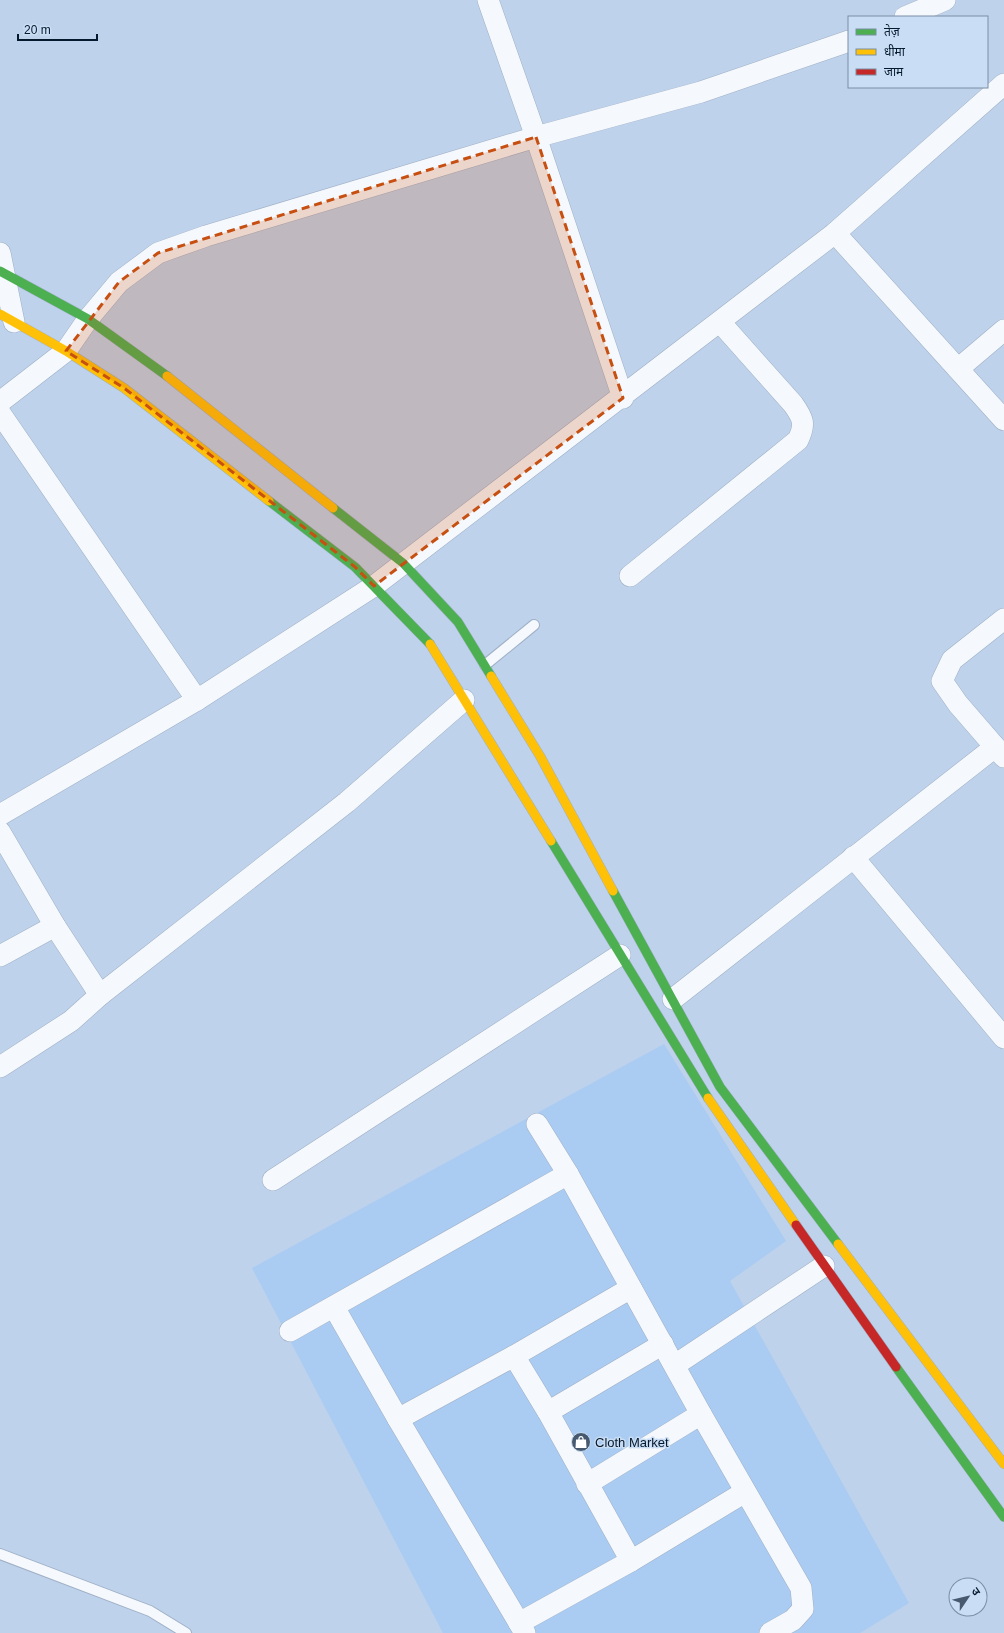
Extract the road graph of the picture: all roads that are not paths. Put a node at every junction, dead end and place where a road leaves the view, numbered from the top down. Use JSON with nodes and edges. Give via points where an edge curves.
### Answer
{"nodes":[{"id":1,"x":488,"y":0,"type":"edge"},
{"id":2,"x":945,"y":0,"type":"edge"},
{"id":3,"x":907,"y":16,"type":"edge"},
{"id":4,"x":848,"y":41,"type":"edge"},
{"id":5,"x":1004,"y":84,"type":"edge"},
{"id":6,"x":536,"y":137,"type":"junction"},
{"id":7,"x":835,"y":233,"type":"junction"},
{"id":8,"x":0,"y":253,"type":"edge"},
{"id":9,"x":2,"y":272,"type":"edge"},
{"id":10,"x":7,"y":318,"type":"edge"},
{"id":11,"x":88,"y":319,"type":"junction"},
{"id":12,"x":720,"y":322,"type":"junction"},
{"id":13,"x":1004,"y":330,"type":"edge"},
{"id":14,"x":66,"y":351,"type":"junction"},
{"id":15,"x":958,"y":369,"type":"junction"},
{"id":16,"x":623,"y":398,"type":"junction"},
{"id":17,"x":0,"y":402,"type":"edge"},
{"id":18,"x":0,"y":414,"type":"edge"},
{"id":19,"x":1004,"y":420,"type":"edge"},
{"id":20,"x":403,"y":563,"type":"junction"},
{"id":21,"x":630,"y":576,"type":"dead end"},
{"id":22,"x":374,"y":586,"type":"junction"},
{"id":23,"x":1004,"y":618,"type":"edge"},
{"id":24,"x":534,"y":625,"type":"dead end"},
{"id":25,"x":485,"y":665,"type":"junction"},
{"id":26,"x":197,"y":700,"type":"junction"},
{"id":27,"x":464,"y":700,"type":"junction"},
{"id":28,"x":1000,"y":752,"type":"edge"},
{"id":29,"x":0,"y":814,"type":"edge"},
{"id":30,"x":0,"y":832,"type":"edge"},
{"id":31,"x":853,"y":857,"type":"junction"},
{"id":32,"x":55,"y":926,"type":"junction"},
{"id":33,"x":620,"y":955,"type":"junction"},
{"id":34,"x":0,"y":956,"type":"edge"},
{"id":35,"x":100,"y":995,"type":"junction"},
{"id":36,"x":672,"y":999,"type":"junction"},
{"id":37,"x":1004,"y":1038,"type":"edge"},
{"id":38,"x":0,"y":1067,"type":"edge"},
{"id":39,"x":537,"y":1124,"type":"dead end"},
{"id":40,"x":568,"y":1174,"type":"junction"},
{"id":41,"x":273,"y":1180,"type":"dead end"},
{"id":42,"x":824,"y":1266,"type":"junction"},
{"id":43,"x":630,"y":1288,"type":"junction"},
{"id":44,"x":334,"y":1307,"type":"junction"},
{"id":45,"x":290,"y":1331,"type":"dead end"},
{"id":46,"x":663,"y":1344,"type":"junction"},
{"id":47,"x":514,"y":1356,"type":"junction"},
{"id":48,"x":675,"y":1365,"type":"junction"},
{"id":49,"x":548,"y":1412,"type":"junction"},
{"id":50,"x":701,"y":1414,"type":"junction"},
{"id":51,"x":398,"y":1419,"type":"junction"},
{"id":52,"x":1004,"y":1464,"type":"edge"},
{"id":53,"x":587,"y":1484,"type":"junction"},
{"id":54,"x":746,"y":1492,"type":"junction"},
{"id":55,"x":1004,"y":1516,"type":"edge"},
{"id":56,"x":0,"y":1554,"type":"edge"},
{"id":57,"x":631,"y":1561,"type":"junction"},
{"id":58,"x":522,"y":1628,"type":"edge"},
{"id":59,"x":186,"y":1633,"type":"edge"},
{"id":60,"x":770,"y":1633,"type":"edge"}],
"edges":[{"from":1,"to":6,"type":"street"},
{"from":2,"to":3,"type":"street"},
{"from":4,"to":6,"type":"street","via":[[701,92]]},
{"from":5,"to":7,"type":"street"},
{"from":6,"to":11,"type":"street","via":[[206,236],[158,253],[119,282]]},
{"from":6,"to":16,"type":"street"},
{"from":7,"to":12,"type":"street"},
{"from":7,"to":15,"type":"street"},
{"from":8,"to":9,"type":"street"},
{"from":9,"to":10,"type":"street"},
{"from":9,"to":11,"type":"main road"},
{"from":10,"to":14,"type":"main road"},
{"from":11,"to":14,"type":"street"},
{"from":11,"to":20,"type":"main road","via":[[144,358]]},
{"from":12,"to":16,"type":"street"},
{"from":12,"to":21,"type":"street","via":[[794,404],[802,417],[803,429],[798,440]]},
{"from":13,"to":15,"type":"street"},
{"from":14,"to":17,"type":"street"},
{"from":14,"to":22,"type":"main road","via":[[124,388],[355,567]]},
{"from":15,"to":19,"type":"street"},
{"from":16,"to":20,"type":"street"},
{"from":18,"to":26,"type":"street"},
{"from":20,"to":22,"type":"street"},
{"from":20,"to":25,"type":"main road","via":[[458,622]]},
{"from":22,"to":26,"type":"street"},
{"from":22,"to":27,"type":"main road","via":[[430,644]]},
{"from":23,"to":28,"type":"street","via":[[952,660],[942,681],[958,704]]},
{"from":24,"to":25,"type":"lane"},
{"from":25,"to":36,"type":"main road","via":[[540,756]]},
{"from":26,"to":29,"type":"street"},
{"from":27,"to":33,"type":"main road"},
{"from":27,"to":35,"type":"street","via":[[347,802]]},
{"from":28,"to":31,"type":"street"},
{"from":30,"to":32,"type":"street"},
{"from":31,"to":36,"type":"street"},
{"from":31,"to":37,"type":"street"},
{"from":32,"to":34,"type":"street"},
{"from":32,"to":35,"type":"street"},
{"from":33,"to":41,"type":"street"},
{"from":33,"to":42,"type":"main road","via":[[707,1097]]},
{"from":35,"to":38,"type":"street","via":[[71,1021]]},
{"from":36,"to":52,"type":"main road","via":[[720,1087]]},
{"from":39,"to":40,"type":"street"},
{"from":40,"to":43,"type":"street"},
{"from":40,"to":44,"type":"street"},
{"from":42,"to":48,"type":"street"},
{"from":42,"to":55,"type":"main road"},
{"from":43,"to":46,"type":"street"},
{"from":43,"to":47,"type":"street"},
{"from":44,"to":45,"type":"street"},
{"from":44,"to":51,"type":"street"},
{"from":46,"to":48,"type":"street"},
{"from":46,"to":49,"type":"street"},
{"from":47,"to":49,"type":"street"},
{"from":47,"to":51,"type":"street"},
{"from":48,"to":50,"type":"street"},
{"from":49,"to":53,"type":"street"},
{"from":50,"to":53,"type":"street"},
{"from":50,"to":54,"type":"street"},
{"from":51,"to":58,"type":"street"},
{"from":53,"to":57,"type":"street"},
{"from":54,"to":57,"type":"street"},
{"from":54,"to":60,"type":"street","via":[[801,1588],[802,1609],[793,1620]]},
{"from":56,"to":59,"type":"lane","via":[[150,1611]]},
{"from":57,"to":58,"type":"street"}]}
